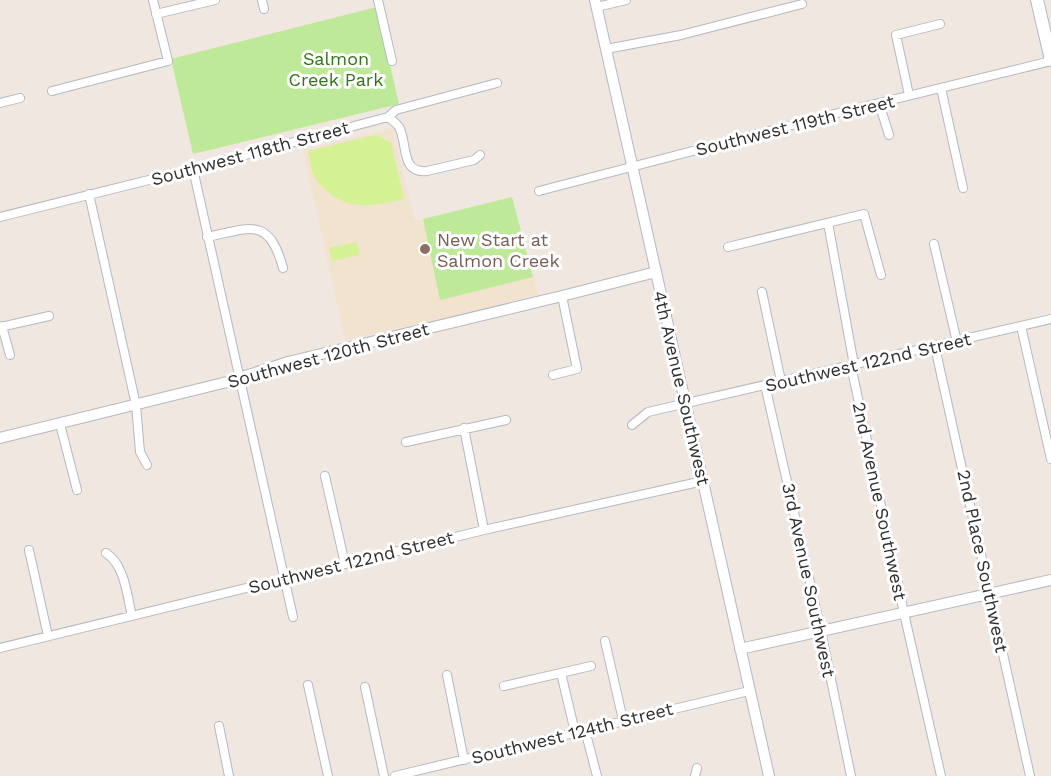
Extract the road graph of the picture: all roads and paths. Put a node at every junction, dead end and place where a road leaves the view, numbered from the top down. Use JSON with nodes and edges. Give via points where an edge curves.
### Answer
{"nodes":[{"id":1,"x":153,"y":0,"type":"edge"},
{"id":2,"x":215,"y":0,"type":"edge"},
{"id":3,"x":378,"y":0,"type":"edge"},
{"id":4,"x":626,"y":0,"type":"edge"},
{"id":5,"x":1037,"y":0,"type":"edge"},
{"id":6,"x":596,"y":4,"type":"edge"},
{"id":7,"x":802,"y":4,"type":"dead end"},
{"id":8,"x":156,"y":14,"type":"junction"},
{"id":9,"x":940,"y":24,"type":"dead end"},
{"id":10,"x":606,"y":49,"type":"junction"},
{"id":11,"x":392,"y":61,"type":"dead end"},
{"id":12,"x":1051,"y":61,"type":"edge"},
{"id":13,"x":497,"y":83,"type":"dead end"},
{"id":14,"x":941,"y":88,"type":"junction"},
{"id":15,"x":52,"y":91,"type":"dead end"},
{"id":16,"x":909,"y":95,"type":"junction"},
{"id":17,"x":20,"y":98,"type":"dead end"},
{"id":18,"x":0,"y":103,"type":"edge"},
{"id":19,"x":879,"y":103,"type":"junction"},
{"id":20,"x":388,"y":117,"type":"junction"},
{"id":21,"x":889,"y":135,"type":"dead end"},
{"id":22,"x":480,"y":155,"type":"dead end"},
{"id":23,"x":633,"y":166,"type":"junction"},
{"id":24,"x":193,"y":169,"type":"junction"},
{"id":25,"x":963,"y":188,"type":"dead end"},
{"id":26,"x":539,"y":191,"type":"dead end"},
{"id":27,"x":89,"y":194,"type":"junction"},
{"id":28,"x":0,"y":217,"type":"edge"},
{"id":29,"x":828,"y":224,"type":"junction"},
{"id":30,"x":207,"y":237,"type":"junction"},
{"id":31,"x":934,"y":244,"type":"dead end"},
{"id":32,"x":728,"y":247,"type":"dead end"},
{"id":33,"x":283,"y":268,"type":"dead end"},
{"id":34,"x":656,"y":272,"type":"junction"},
{"id":35,"x":881,"y":275,"type":"dead end"},
{"id":36,"x":762,"y":291,"type":"dead end"},
{"id":37,"x":562,"y":297,"type":"junction"},
{"id":38,"x":50,"y":316,"type":"dead end"},
{"id":39,"x":1051,"y":319,"type":"edge"},
{"id":40,"x":1021,"y":326,"type":"junction"},
{"id":41,"x":1,"y":327,"type":"edge"},
{"id":42,"x":957,"y":342,"type":"junction"},
{"id":43,"x":935,"y":347,"type":"junction"},
{"id":44,"x":10,"y":355,"type":"dead end"},
{"id":45,"x":854,"y":365,"type":"junction"},
{"id":46,"x":553,"y":375,"type":"dead end"},
{"id":47,"x":239,"y":378,"type":"junction"},
{"id":48,"x":781,"y":381,"type":"junction"},
{"id":49,"x":765,"y":385,"type":"junction"},
{"id":50,"x":685,"y":404,"type":"junction"},
{"id":51,"x":136,"y":405,"type":"junction"},
{"id":52,"x":506,"y":420,"type":"dead end"},
{"id":53,"x":60,"y":424,"type":"junction"},
{"id":54,"x":632,"y":425,"type":"dead end"},
{"id":55,"x":464,"y":428,"type":"junction"},
{"id":56,"x":0,"y":438,"type":"edge"},
{"id":57,"x":406,"y":442,"type":"dead end"},
{"id":58,"x":1051,"y":459,"type":"edge"},
{"id":59,"x":147,"y":465,"type":"dead end"},
{"id":60,"x":325,"y":476,"type":"dead end"},
{"id":61,"x":703,"y":481,"type":"junction"},
{"id":62,"x":77,"y":490,"type":"dead end"},
{"id":63,"x":484,"y":530,"type":"junction"},
{"id":64,"x":29,"y":550,"type":"dead end"},
{"id":65,"x":106,"y":553,"type":"dead end"},
{"id":66,"x":345,"y":564,"type":"junction"},
{"id":67,"x":285,"y":579,"type":"junction"},
{"id":68,"x":1051,"y":580,"type":"edge"},
{"id":69,"x":990,"y":594,"type":"junction"},
{"id":70,"x":904,"y":613,"type":"junction"},
{"id":71,"x":132,"y":616,"type":"junction"},
{"id":72,"x":293,"y":617,"type":"dead end"},
{"id":73,"x":821,"y":631,"type":"junction"},
{"id":74,"x":48,"y":636,"type":"junction"},
{"id":75,"x":605,"y":641,"type":"dead end"},
{"id":76,"x":0,"y":648,"type":"edge"},
{"id":77,"x":740,"y":649,"type":"junction"},
{"id":78,"x":591,"y":666,"type":"dead end"},
{"id":79,"x":561,"y":673,"type":"junction"},
{"id":80,"x":447,"y":675,"type":"dead end"},
{"id":81,"x":308,"y":685,"type":"dead end"},
{"id":82,"x":504,"y":686,"type":"dead end"},
{"id":83,"x":365,"y":687,"type":"dead end"},
{"id":84,"x":750,"y":692,"type":"junction"},
{"id":85,"x":623,"y":720,"type":"junction"},
{"id":86,"x":219,"y":726,"type":"dead end"},
{"id":87,"x":585,"y":730,"type":"junction"},
{"id":88,"x":575,"y":732,"type":"junction"},
{"id":89,"x":464,"y":759,"type":"junction"},
{"id":90,"x":426,"y":772,"type":"edge"},
{"id":91,"x":229,"y":776,"type":"edge"},
{"id":92,"x":328,"y":776,"type":"edge"},
{"id":93,"x":384,"y":776,"type":"edge"},
{"id":94,"x":395,"y":776,"type":"edge"},
{"id":95,"x":597,"y":776,"type":"edge"},
{"id":96,"x":769,"y":776,"type":"edge"},
{"id":97,"x":851,"y":776,"type":"edge"},
{"id":98,"x":941,"y":776,"type":"edge"},
{"id":99,"x":1030,"y":776,"type":"edge"}],
"edges":[{"from":1,"to":8,"type":"street"},
{"from":2,"to":8,"type":"street"},
{"from":3,"to":11,"type":"street"},
{"from":4,"to":6,"type":"street"},
{"from":5,"to":12,"type":"main road"},
{"from":6,"to":10,"type":"street","name":"4th Avenue Southwest"},
{"from":7,"to":10,"type":"street","via":[[681,35]]},
{"from":8,"to":15,"type":"street","via":[[168,62]]},
{"from":9,"to":16,"type":"street","via":[[896,35]]},
{"from":10,"to":23,"type":"street","name":"4th Avenue Southwest"},
{"from":12,"to":14,"type":"street","name":"Southwest 119th Street"},
{"from":13,"to":20,"type":"street","name":"Southwest 118th Street","via":[[396,110]]},
{"from":14,"to":16,"type":"street","name":"Southwest 119th Street"},
{"from":14,"to":25,"type":"street"},
{"from":16,"to":19,"type":"street","name":"Southwest 119th Street"},
{"from":17,"to":18,"type":"street"},
{"from":19,"to":21,"type":"street"},
{"from":19,"to":23,"type":"street","name":"Southwest 119th Street"},
{"from":20,"to":22,"type":"street","via":[[399,126],[408,163],[419,172],[474,160]]},
{"from":20,"to":24,"type":"street","name":"Southwest 118th Street"},
{"from":23,"to":26,"type":"street","name":"Southwest 119th Street"},
{"from":23,"to":34,"type":"street","name":"4th Avenue Southwest"},
{"from":24,"to":27,"type":"street","name":"Southwest 118th Street"},
{"from":24,"to":30,"type":"street"},
{"from":27,"to":28,"type":"street","name":"Southwest 118th Street"},
{"from":27,"to":51,"type":"street"},
{"from":29,"to":32,"type":"street"},
{"from":29,"to":35,"type":"street","via":[[864,214]]},
{"from":29,"to":45,"type":"street","name":"2nd Avenue Southwest"},
{"from":30,"to":33,"type":"street","via":[[259,229],[274,241]]},
{"from":30,"to":47,"type":"street"},
{"from":31,"to":42,"type":"street"},
{"from":34,"to":37,"type":"street","name":"Southwest 120th Street"},
{"from":34,"to":50,"type":"street","name":"4th Avenue Southwest"},
{"from":36,"to":48,"type":"street"},
{"from":37,"to":46,"type":"street","via":[[577,369]]},
{"from":37,"to":47,"type":"street","name":"Southwest 120th Street","via":[[288,362]]},
{"from":38,"to":41,"type":"street"},
{"from":39,"to":40,"type":"street","name":"Southwest 122nd Street"},
{"from":40,"to":42,"type":"street","name":"Southwest 122nd Street"},
{"from":40,"to":58,"type":"street"},
{"from":41,"to":44,"type":"street"},
{"from":42,"to":43,"type":"street","name":"Southwest 122nd Street"},
{"from":43,"to":45,"type":"street","name":"Southwest 122nd Street"},
{"from":43,"to":69,"type":"street","name":"2nd Place Southwest"},
{"from":45,"to":48,"type":"street","name":"Southwest 122nd Street"},
{"from":45,"to":70,"type":"street","name":"2nd Avenue Southwest"},
{"from":47,"to":51,"type":"street","name":"Southwest 120th Street"},
{"from":47,"to":67,"type":"street"},
{"from":48,"to":49,"type":"street","name":"Southwest 122nd Street"},
{"from":49,"to":50,"type":"street","name":"Southwest 122nd Street"},
{"from":49,"to":73,"type":"street","name":"3rd Avenue Southwest"},
{"from":50,"to":54,"type":"street","name":"Southwest 122nd Street","via":[[648,412]]},
{"from":50,"to":61,"type":"street","name":"4th Avenue Southwest"},
{"from":51,"to":53,"type":"street","name":"Southwest 120th Street"},
{"from":51,"to":59,"type":"street","via":[[140,452]]},
{"from":52,"to":55,"type":"street"},
{"from":53,"to":56,"type":"street","name":"Southwest 120th Street"},
{"from":53,"to":62,"type":"street"},
{"from":55,"to":57,"type":"street"},
{"from":55,"to":63,"type":"street"},
{"from":60,"to":66,"type":"street"},
{"from":61,"to":63,"type":"street","name":"Southwest 122nd Street"},
{"from":61,"to":77,"type":"street","name":"4th Avenue Southwest"},
{"from":63,"to":66,"type":"street","name":"Southwest 122nd Street"},
{"from":64,"to":74,"type":"street"},
{"from":65,"to":71,"type":"street","via":[[122,574]]},
{"from":66,"to":67,"type":"street","name":"Southwest 122nd Street"},
{"from":67,"to":71,"type":"street","name":"Southwest 122nd Street"},
{"from":67,"to":72,"type":"street"},
{"from":68,"to":69,"type":"street"},
{"from":69,"to":70,"type":"street"},
{"from":69,"to":99,"type":"street","name":"2nd Place Southwest"},
{"from":70,"to":73,"type":"street"},
{"from":70,"to":98,"type":"street","name":"2nd Avenue Southwest"},
{"from":71,"to":74,"type":"street","name":"Southwest 122nd Street"},
{"from":73,"to":77,"type":"street"},
{"from":73,"to":97,"type":"street","name":"3rd Avenue Southwest"},
{"from":74,"to":76,"type":"street","name":"Southwest 122nd Street"},
{"from":75,"to":85,"type":"street"},
{"from":77,"to":84,"type":"street","name":"4th Avenue Southwest"},
{"from":78,"to":79,"type":"street"},
{"from":79,"to":82,"type":"street"},
{"from":79,"to":88,"type":"street"},
{"from":80,"to":89,"type":"street"},
{"from":81,"to":92,"type":"street"},
{"from":83,"to":93,"type":"street"},
{"from":84,"to":85,"type":"street","name":"Southwest 124th Street"},
{"from":84,"to":96,"type":"street","name":"4th Avenue Southwest"},
{"from":85,"to":87,"type":"street","name":"Southwest 124th Street"},
{"from":86,"to":91,"type":"street"},
{"from":87,"to":88,"type":"street","name":"Southwest 124th Street"},
{"from":87,"to":95,"type":"street"},
{"from":88,"to":89,"type":"street","name":"Southwest 124th Street"},
{"from":89,"to":90,"type":"street","name":"Southwest 124th Street"},
{"from":90,"to":94,"type":"street","name":"Southwest 124th Street"}]}
